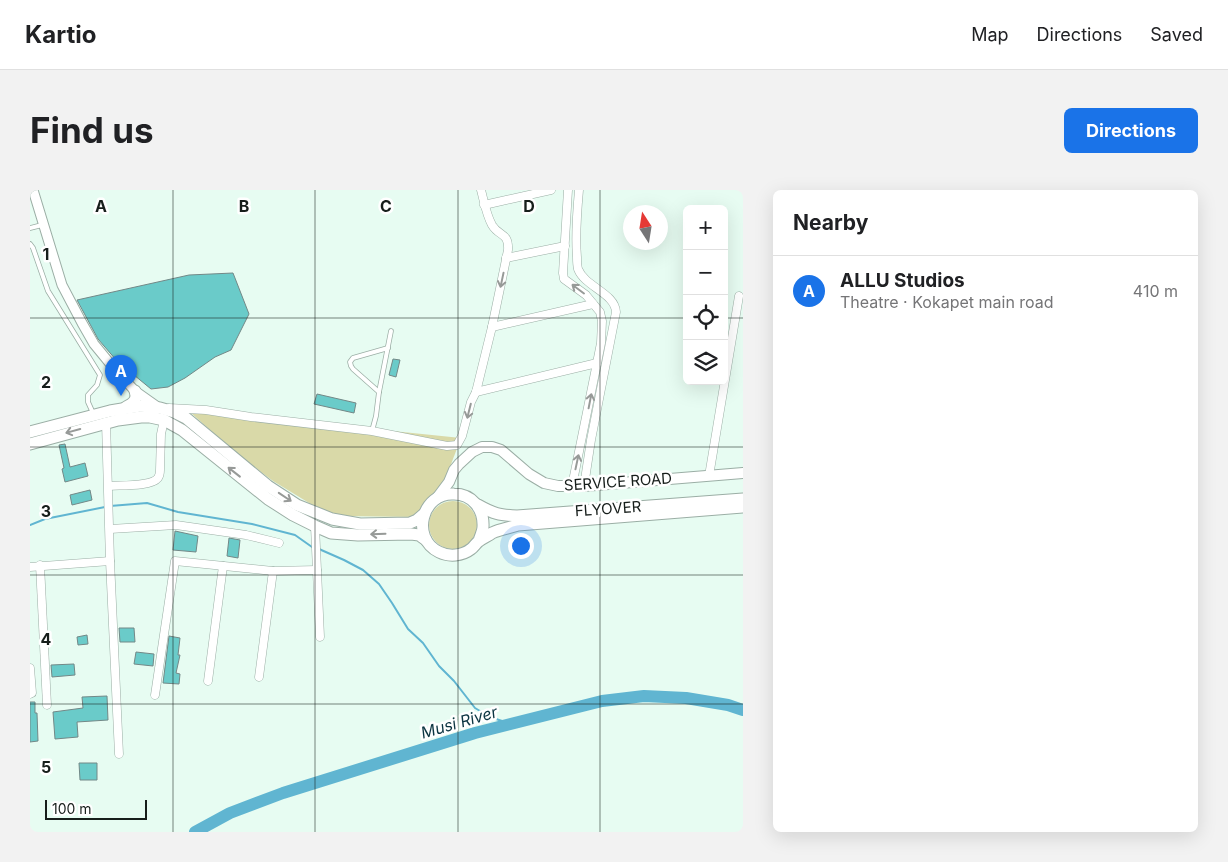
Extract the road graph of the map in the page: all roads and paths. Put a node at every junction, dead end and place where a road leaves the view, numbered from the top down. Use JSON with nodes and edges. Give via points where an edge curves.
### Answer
{"nodes":[{"id":1,"x":33,"y":190,"type":"edge"},
{"id":2,"x":481,"y":190,"type":"edge"},
{"id":3,"x":552,"y":190,"type":"edge"},
{"id":4,"x":568,"y":190,"type":"edge"},
{"id":5,"x":579,"y":190,"type":"edge"},
{"id":6,"x":484,"y":205,"type":"junction"},
{"id":7,"x":43,"y":224,"type":"junction"},
{"id":8,"x":30,"y":228,"type":"edge"},
{"id":9,"x":30,"y":244,"type":"edge"},
{"id":10,"x":565,"y":246,"type":"junction"},
{"id":11,"x":506,"y":258,"type":"junction"},
{"id":12,"x":739,"y":296,"type":"dead end"},
{"id":13,"x":594,"y":304,"type":"junction"},
{"id":14,"x":492,"y":327,"type":"junction"},
{"id":15,"x":391,"y":331,"type":"dead end"},
{"id":16,"x":388,"y":348,"type":"junction"},
{"id":17,"x":597,"y":363,"type":"junction"},
{"id":18,"x":135,"y":391,"type":"junction"},
{"id":19,"x":379,"y":392,"type":"junction"},
{"id":20,"x":476,"y":392,"type":"junction"},
{"id":21,"x":160,"y":408,"type":"junction"},
{"id":22,"x":122,"y":409,"type":"junction"},
{"id":23,"x":94,"y":415,"type":"junction"},
{"id":24,"x":164,"y":420,"type":"junction"},
{"id":25,"x":106,"y":422,"type":"junction"},
{"id":26,"x":372,"y":431,"type":"junction"},
{"id":27,"x":39,"y":434,"type":"edge"},
{"id":28,"x":30,"y":444,"type":"edge"},
{"id":29,"x":454,"y":470,"type":"junction"},
{"id":30,"x":743,"y":473,"type":"edge"},
{"id":31,"x":709,"y":476,"type":"junction"},
{"id":32,"x":108,"y":486,"type":"junction"},
{"id":33,"x":572,"y":486,"type":"junction"},
{"id":34,"x":584,"y":486,"type":"junction"},
{"id":35,"x":460,"y":494,"type":"junction"},
{"id":36,"x":437,"y":498,"type":"junction"},
{"id":37,"x":743,"y":499,"type":"edge"},
{"id":38,"x":476,"y":504,"type":"junction"},
{"id":39,"x":743,"y":507,"type":"edge"},
{"id":40,"x":424,"y":514,"type":"junction"},
{"id":41,"x":517,"y":521,"type":"junction"},
{"id":42,"x":316,"y":526,"type":"junction"},
{"id":43,"x":110,"y":529,"type":"junction"},
{"id":44,"x":426,"y":540,"type":"junction"},
{"id":45,"x":479,"y":541,"type":"junction"},
{"id":46,"x":279,"y":543,"type":"dead end"},
{"id":47,"x":110,"y":561,"type":"junction"},
{"id":48,"x":40,"y":565,"type":"junction"},
{"id":49,"x":223,"y":566,"type":"junction"},
{"id":50,"x":30,"y":567,"type":"edge"},
{"id":51,"x":317,"y":570,"type":"junction"},
{"id":52,"x":273,"y":571,"type":"junction"},
{"id":53,"x":320,"y":637,"type":"dead end"},
{"id":54,"x":31,"y":671,"type":"edge"},
{"id":55,"x":46,"y":673,"type":"junction"},
{"id":56,"x":259,"y":677,"type":"dead end"},
{"id":57,"x":208,"y":681,"type":"dead end"},
{"id":58,"x":30,"y":694,"type":"edge"},
{"id":59,"x":155,"y":694,"type":"dead end"},
{"id":60,"x":48,"y":705,"type":"dead end"},
{"id":61,"x":119,"y":754,"type":"dead end"}],
"edges":[{"from":1,"to":7,"type":"street"},
{"from":2,"to":6,"type":"street"},
{"from":3,"to":6,"type":"street"},
{"from":4,"to":10,"type":"street"},
{"from":5,"to":34,"type":"street","via":[[578,268],[616,306]]},
{"from":6,"to":11,"type":"street","via":[[491,224],[508,242]]},
{"from":7,"to":8,"type":"lane"},
{"from":7,"to":18,"type":"street","via":[[62,285],[74,310],[94,344]]},
{"from":9,"to":23,"type":"lane","via":[[48,291],[100,375],[97,386],[88,395]]},
{"from":10,"to":11,"type":"street"},
{"from":13,"to":10,"type":"street","one_way":true,"via":[[564,279]]},
{"from":11,"to":14,"type":"street","one_way":true},
{"from":12,"to":31,"type":"street"},
{"from":13,"to":14,"type":"street"},
{"from":13,"to":17,"type":"street","via":[[602,321]]},
{"from":14,"to":20,"type":"street"},
{"from":15,"to":16,"type":"lane"},
{"from":16,"to":19,"type":"lane"},
{"from":16,"to":19,"type":"lane","via":[[350,362],[353,369]]},
{"from":17,"to":20,"type":"street"},
{"from":33,"to":17,"type":"street","one_way":true},
{"from":18,"to":21,"type":"street"},
{"from":18,"to":22,"type":"main road","via":[[135,400]]},
{"from":19,"to":26,"type":"lane"},
{"from":20,"to":26,"type":"street","one_way":true,"via":[[457,444],[447,446]]},
{"from":21,"to":22,"type":"main road","via":[[140,406]]},
{"from":21,"to":26,"type":"street","via":[[206,410]]},
{"from":21,"to":40,"type":"main road","one_way":true,"via":[[186,418],[268,486],[297,505],[332,519],[360,524],[410,523]]},
{"from":22,"to":23,"type":"main road"},
{"from":23,"to":27,"type":"main road"},
{"from":24,"to":25,"type":"main road","via":[[141,417]]},
{"from":24,"to":32,"type":"street","via":[[157,479],[150,483]]},
{"from":42,"to":24,"type":"main road","one_way":true,"via":[[268,499],[182,430]]},
{"from":25,"to":27,"type":"main road","one_way":true},
{"from":25,"to":32,"type":"street"},
{"from":27,"to":28,"type":"main road"},
{"from":29,"to":33,"type":"main road","name":"SERVICE ROAD","via":[[472,452],[492,447],[501,450],[544,483]]},
{"from":29,"to":35,"type":"main road"},
{"from":29,"to":36,"type":"main road","name":"SERVICE ROAD"},
{"from":30,"to":31,"type":"main road","name":"SERVICE ROAD"},
{"from":31,"to":34,"type":"main road","name":"SERVICE ROAD"},
{"from":32,"to":43,"type":"street"},
{"from":33,"to":34,"type":"main road","name":"SERVICE ROAD"},
{"from":35,"to":36,"type":"main road","via":[[451,493]]},
{"from":35,"to":38,"type":"main road"},
{"from":36,"to":40,"type":"main road","via":[[428,505]]},
{"from":37,"to":41,"type":"main road","name":"FLYOVER"},
{"from":38,"to":41,"type":"main road","name":"FLYOVER"},
{"from":38,"to":45,"type":"main road","via":[[483,516]]},
{"from":39,"to":41,"type":"main road","name":"FLYOVER"},
{"from":40,"to":44,"type":"main road","via":[[422,531]]},
{"from":41,"to":45,"type":"main road","name":"FLYOVER"},
{"from":44,"to":42,"type":"main road","one_way":true,"via":[[419,535],[358,535],[331,532]]},
{"from":42,"to":51,"type":"street"},
{"from":43,"to":46,"type":"street","via":[[176,525]]},
{"from":43,"to":47,"type":"street"},
{"from":44,"to":45,"type":"main road","via":[[438,552],[447,555],[465,553]]},
{"from":47,"to":48,"type":"street"},
{"from":47,"to":61,"type":"street"},
{"from":48,"to":50,"type":"street"},
{"from":48,"to":55,"type":"street"},
{"from":49,"to":52,"type":"street"},
{"from":49,"to":57,"type":"street"},
{"from":49,"to":59,"type":"street","via":[[175,561]]},
{"from":51,"to":52,"type":"street"},
{"from":51,"to":53,"type":"street"},
{"from":52,"to":56,"type":"street"},
{"from":54,"to":55,"type":"street"},
{"from":54,"to":58,"type":"street"},
{"from":55,"to":60,"type":"street"}]}
